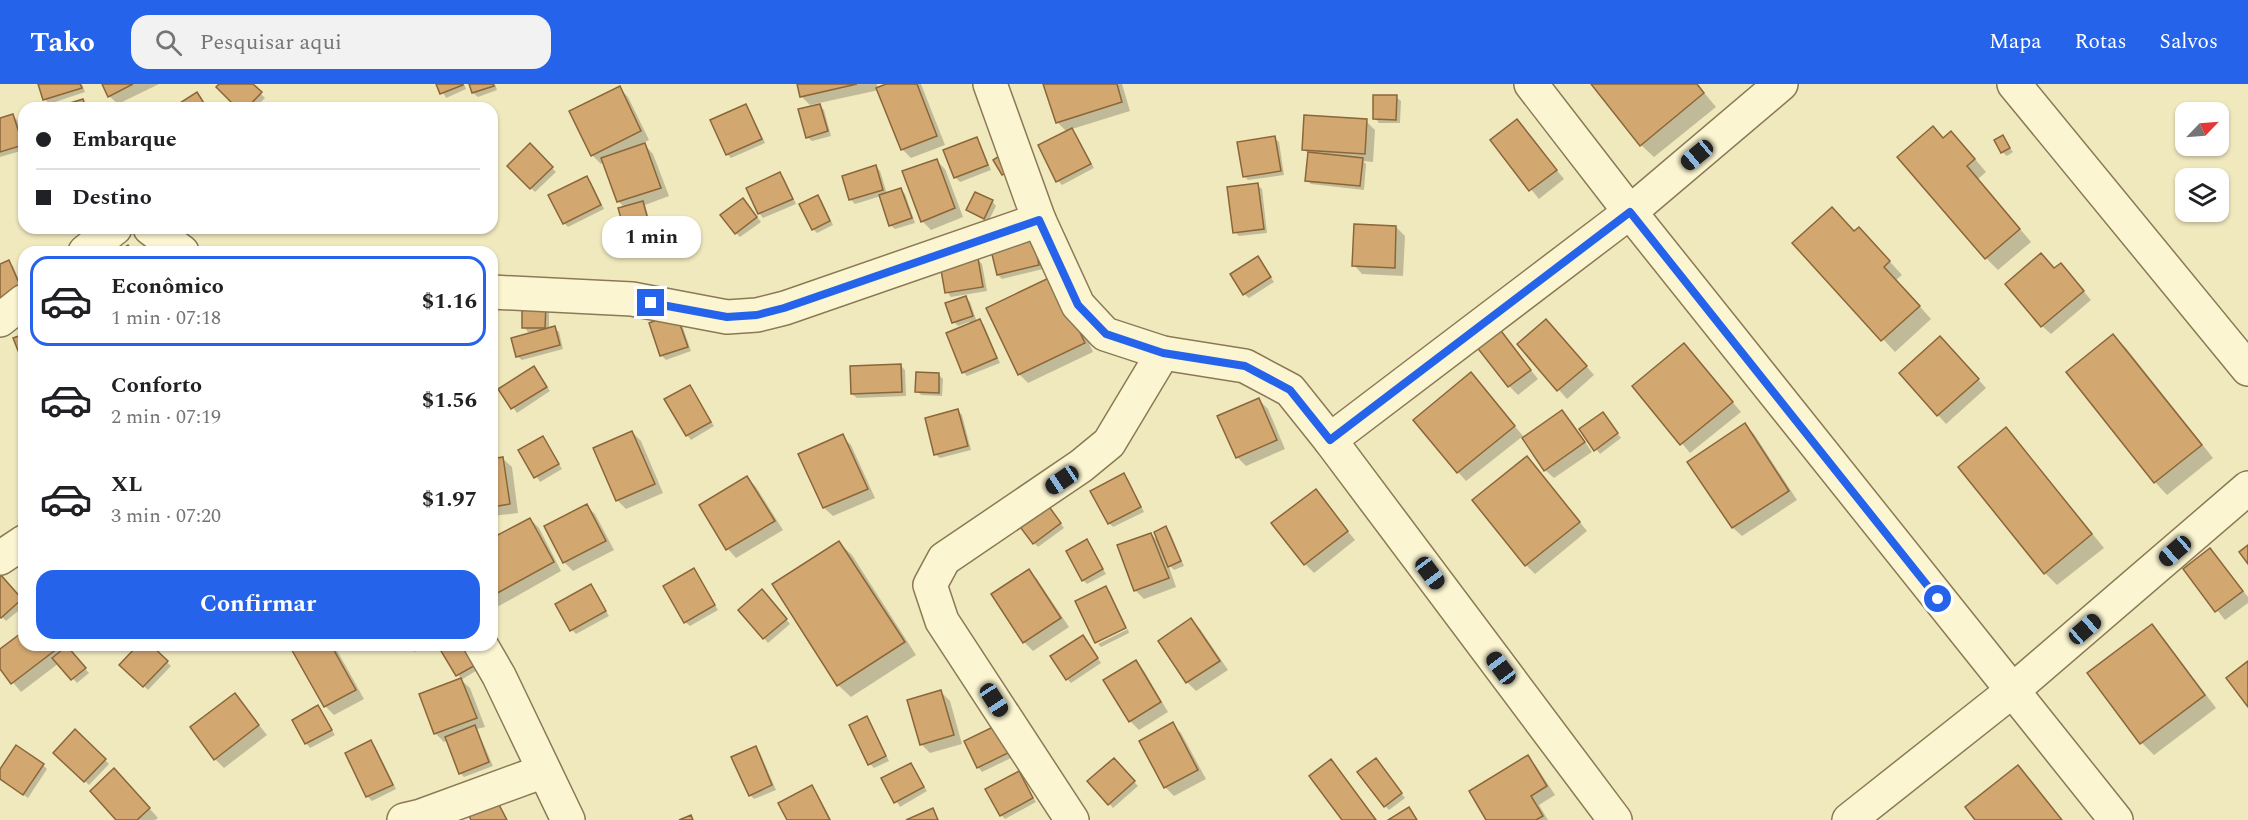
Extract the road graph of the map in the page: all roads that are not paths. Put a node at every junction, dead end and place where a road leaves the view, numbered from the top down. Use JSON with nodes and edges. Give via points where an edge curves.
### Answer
{"nodes":[{"id":1,"x":990,"y":84,"type":"edge"},
{"id":2,"x":1531,"y":84,"type":"edge"},
{"id":3,"x":1781,"y":84,"type":"edge"},
{"id":4,"x":2014,"y":84,"type":"edge"},
{"id":5,"x":1630,"y":212,"type":"junction"},
{"id":6,"x":1039,"y":220,"type":"junction"},
{"id":7,"x":108,"y":234,"type":"edge"},
{"id":8,"x":158,"y":234,"type":"edge"},
{"id":9,"x":92,"y":246,"type":"edge"},
{"id":10,"x":174,"y":246,"type":"edge"},
{"id":11,"x":498,"y":292,"type":"edge"},
{"id":12,"x":18,"y":306,"type":"edge"},
{"id":13,"x":0,"y":320,"type":"edge"},
{"id":14,"x":1163,"y":353,"type":"junction"},
{"id":15,"x":2248,"y":369,"type":"edge"},
{"id":16,"x":1330,"y":440,"type":"junction"},
{"id":17,"x":2248,"y":488,"type":"edge"},
{"id":18,"x":18,"y":546,"type":"edge"},
{"id":19,"x":0,"y":558,"type":"edge"},
{"id":20,"x":484,"y":651,"type":"edge"},
{"id":21,"x":2012,"y":692,"type":"junction"},
{"id":22,"x":544,"y":771,"type":"junction"},
{"id":23,"x":404,"y":820,"type":"edge"},
{"id":24,"x":568,"y":820,"type":"edge"},
{"id":25,"x":1072,"y":820,"type":"edge"},
{"id":26,"x":1615,"y":820,"type":"edge"},
{"id":27,"x":1849,"y":820,"type":"edge"},
{"id":28,"x":2116,"y":820,"type":"edge"}],
"edges":[{"from":1,"to":6,"type":"street"},
{"from":2,"to":5,"type":"street"},
{"from":3,"to":5,"type":"street"},
{"from":4,"to":15,"type":"street"},
{"from":5,"to":16,"type":"street"},
{"from":5,"to":21,"type":"street"},
{"from":6,"to":11,"type":"street","via":[[757,315],[727,317],[632,299]]},
{"from":6,"to":14,"type":"street","via":[[1078,305],[1106,334]]},
{"from":7,"to":9,"type":"street"},
{"from":8,"to":10,"type":"street"},
{"from":12,"to":13,"type":"street"},
{"from":14,"to":16,"type":"street","via":[[1245,366],[1290,390]]},
{"from":14,"to":25,"type":"street","via":[[1109,443],[944,559],[930,585],[942,621]]},
{"from":16,"to":26,"type":"street"},
{"from":17,"to":21,"type":"street"},
{"from":18,"to":19,"type":"street"},
{"from":20,"to":22,"type":"street"},
{"from":21,"to":27,"type":"street"},
{"from":21,"to":28,"type":"street"},
{"from":22,"to":23,"type":"street"},
{"from":22,"to":24,"type":"street"}]}
